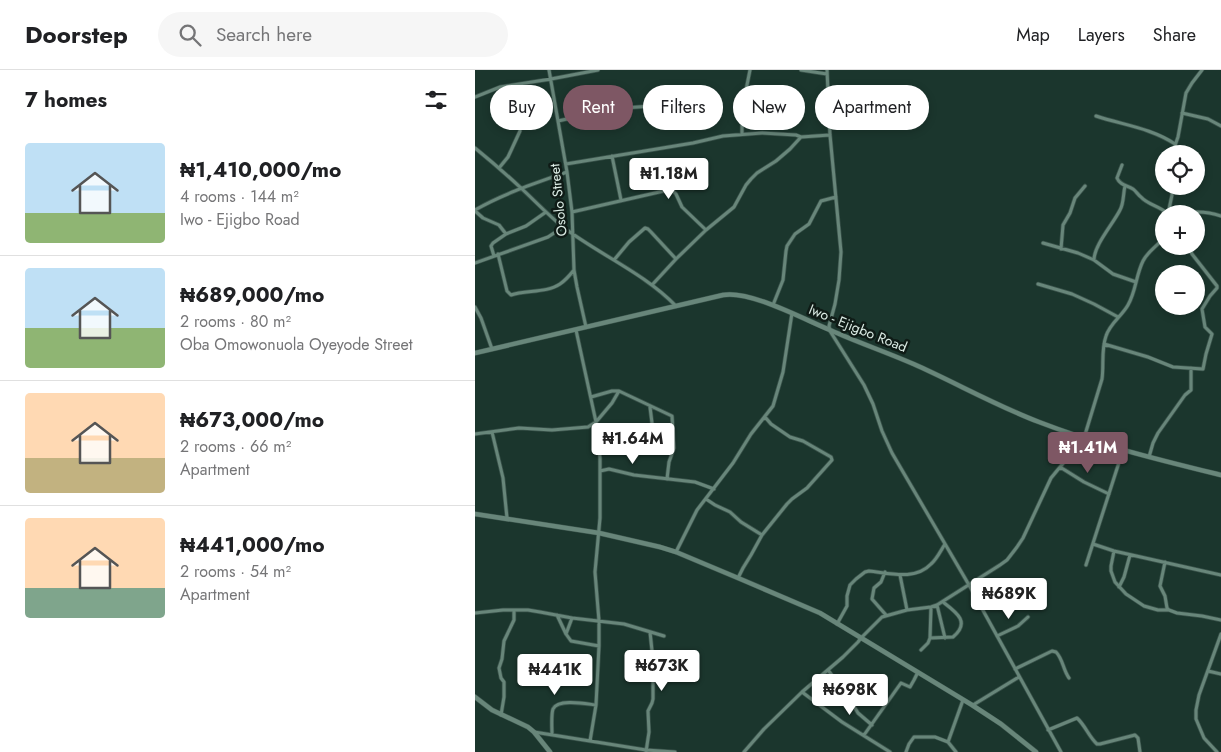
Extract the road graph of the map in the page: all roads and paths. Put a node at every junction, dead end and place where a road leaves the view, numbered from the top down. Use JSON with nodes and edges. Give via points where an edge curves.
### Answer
{"nodes":[{"id":1,"x":549,"y":70,"type":"edge"},
{"id":2,"x":598,"y":70,"type":"edge"},
{"id":3,"x":750,"y":70,"type":"edge"},
{"id":4,"x":801,"y":70,"type":"edge"},
{"id":5,"x":1202,"y":70,"type":"edge"},
{"id":6,"x":827,"y":72,"type":"edge"},
{"id":7,"x":551,"y":79,"type":"junction"},
{"id":8,"x":747,"y":85,"type":"edge"},
{"id":9,"x":475,"y":97,"type":"edge"},
{"id":10,"x":643,"y":107,"type":"edge"},
{"id":11,"x":1182,"y":113,"type":"junction"},
{"id":12,"x":1096,"y":116,"type":"dead end"},
{"id":13,"x":558,"y":121,"type":"junction"},
{"id":14,"x":1221,"y":126,"type":"edge"},
{"id":15,"x":741,"y":130,"type":"edge"},
{"id":16,"x":520,"y":131,"type":"dead end"},
{"id":17,"x":741,"y":134,"type":"junction"},
{"id":18,"x":830,"y":135,"type":"junction"},
{"id":19,"x":801,"y":138,"type":"junction"},
{"id":20,"x":1175,"y":144,"type":"joint"},
{"id":21,"x":475,"y":148,"type":"edge"},
{"id":22,"x":612,"y":156,"type":"junction"},
{"id":23,"x":566,"y":164,"type":"junction"},
{"id":24,"x":1122,"y":165,"type":"dead end"},
{"id":25,"x":499,"y":168,"type":"junction"},
{"id":26,"x":567,"y":172,"type":"junction"},
{"id":27,"x":1085,"y":186,"type":"dead end"},
{"id":28,"x":1125,"y":186,"type":"junction"},
{"id":29,"x":521,"y":188,"type":"junction"},
{"id":30,"x":836,"y":197,"type":"junction"},
{"id":31,"x":621,"y":200,"type":"junction"},
{"id":32,"x":1155,"y":206,"type":"edge"},
{"id":33,"x":475,"y":210,"type":"edge"},
{"id":34,"x":546,"y":212,"type":"junction"},
{"id":35,"x":572,"y":212,"type":"junction"},
{"id":36,"x":1205,"y":213,"type":"edge"},
{"id":37,"x":1221,"y":216,"type":"edge"},
{"id":38,"x":563,"y":227,"type":"junction"},
{"id":39,"x":706,"y":230,"type":"junction"},
{"id":40,"x":506,"y":234,"type":"junction"},
{"id":41,"x":573,"y":234,"type":"junction"},
{"id":42,"x":1043,"y":243,"type":"dead end"},
{"id":43,"x":1155,"y":246,"type":"edge"},
{"id":44,"x":1061,"y":249,"type":"junction"},
{"id":45,"x":496,"y":255,"type":"junction"},
{"id":46,"x":1192,"y":255,"type":"edge"},
{"id":47,"x":676,"y":258,"type":"junction"},
{"id":48,"x":615,"y":260,"type":"junction"},
{"id":49,"x":1094,"y":260,"type":"junction"},
{"id":50,"x":475,"y":263,"type":"edge"},
{"id":51,"x":574,"y":270,"type":"junction"},
{"id":52,"x":1136,"y":282,"type":"junction"},
{"id":53,"x":1038,"y":284,"type":"dead end"},
{"id":54,"x":652,"y":285,"type":"junction"},
{"id":55,"x":676,"y":306,"type":"junction"},
{"id":56,"x":773,"y":306,"type":"junction"},
{"id":57,"x":475,"y":307,"type":"edge"},
{"id":58,"x":792,"y":313,"type":"junction"},
{"id":59,"x":1118,"y":317,"type":"junction"},
{"id":60,"x":586,"y":327,"type":"junction"},
{"id":61,"x":576,"y":330,"type":"junction"},
{"id":62,"x":830,"y":331,"type":"junction"},
{"id":63,"x":1104,"y":344,"type":"junction"},
{"id":64,"x":492,"y":349,"type":"junction"},
{"id":65,"x":475,"y":353,"type":"edge"},
{"id":66,"x":1191,"y":368,"type":"junction"},
{"id":67,"x":619,"y":391,"type":"junction"},
{"id":68,"x":591,"y":397,"type":"junction"},
{"id":69,"x":649,"y":406,"type":"junction"},
{"id":70,"x":765,"y":417,"type":"junction"},
{"id":71,"x":596,"y":422,"type":"junction"},
{"id":72,"x":492,"y":432,"type":"junction"},
{"id":73,"x":475,"y":434,"type":"edge"},
{"id":74,"x":1084,"y":438,"type":"junction"},
{"id":75,"x":653,"y":448,"type":"dead end"},
{"id":76,"x":1123,"y":450,"type":"junction"},
{"id":77,"x":1149,"y":457,"type":"junction"},
{"id":78,"x":1060,"y":467,"type":"junction"},
{"id":79,"x":600,"y":471,"type":"junction"},
{"id":80,"x":1221,"y":475,"type":"edge"},
{"id":81,"x":667,"y":479,"type":"junction"},
{"id":82,"x":713,"y":489,"type":"junction"},
{"id":83,"x":1109,"y":494,"type":"junction"},
{"id":84,"x":706,"y":499,"type":"junction"},
{"id":85,"x":475,"y":514,"type":"edge"},
{"id":86,"x":507,"y":518,"type":"junction"},
{"id":87,"x":599,"y":533,"type":"junction"},
{"id":88,"x":762,"y":535,"type":"junction"},
{"id":89,"x":945,"y":544,"type":"junction"},
{"id":90,"x":1093,"y":544,"type":"junction"},
{"id":91,"x":1114,"y":551,"type":"junction"},
{"id":92,"x":676,"y":552,"type":"junction"},
{"id":93,"x":1129,"y":555,"type":"junction"},
{"id":94,"x":1165,"y":562,"type":"junction"},
{"id":95,"x":1085,"y":565,"type":"dead end"},
{"id":96,"x":885,"y":572,"type":"junction"},
{"id":97,"x":900,"y":575,"type":"junction"},
{"id":98,"x":1221,"y":575,"type":"edge"},
{"id":99,"x":738,"y":578,"type":"junction"},
{"id":100,"x":969,"y":585,"type":"junction"},
{"id":101,"x":1119,"y":586,"type":"junction"},
{"id":102,"x":943,"y":602,"type":"junction"},
{"id":103,"x":937,"y":605,"type":"junction"},
{"id":104,"x":931,"y":607,"type":"junction"},
{"id":105,"x":514,"y":610,"type":"junction"},
{"id":106,"x":907,"y":610,"type":"junction"},
{"id":107,"x":1169,"y":610,"type":"junction"},
{"id":108,"x":475,"y":613,"type":"edge"},
{"id":109,"x":557,"y":615,"type":"junction"},
{"id":110,"x":886,"y":615,"type":"junction"},
{"id":111,"x":1028,"y":617,"type":"dead end"},
{"id":112,"x":572,"y":618,"type":"junction"},
{"id":113,"x":1221,"y":620,"type":"edge"},
{"id":114,"x":599,"y":621,"type":"junction"},
{"id":115,"x":837,"y":624,"type":"junction"},
{"id":116,"x":650,"y":632,"type":"junction"},
{"id":117,"x":566,"y":634,"type":"junction"},
{"id":118,"x":1221,"y":634,"type":"edge"},
{"id":119,"x":664,"y":636,"type":"dead end"},
{"id":120,"x":997,"y":636,"type":"junction"},
{"id":121,"x":861,"y":638,"type":"junction"},
{"id":122,"x":930,"y":638,"type":"junction"},
{"id":123,"x":945,"y":638,"type":"junction"},
{"id":124,"x":599,"y":646,"type":"junction"},
{"id":125,"x":921,"y":650,"type":"dead end"},
{"id":126,"x":1015,"y":669,"type":"junction"},
{"id":127,"x":828,"y":670,"type":"junction"},
{"id":128,"x":1208,"y":671,"type":"junction"},
{"id":129,"x":918,"y":672,"type":"junction"},
{"id":130,"x":1221,"y":674,"type":"edge"},
{"id":131,"x":1019,"y":677,"type":"junction"},
{"id":132,"x":1069,"y":678,"type":"dead end"},
{"id":133,"x":802,"y":692,"type":"junction"},
{"id":134,"x":475,"y":697,"type":"edge"},
{"id":135,"x":963,"y":700,"type":"junction"},
{"id":136,"x":596,"y":705,"type":"junction"},
{"id":137,"x":972,"y":705,"type":"junction"},
{"id":138,"x":501,"y":715,"type":"junction"},
{"id":139,"x":872,"y":724,"type":"junction"},
{"id":140,"x":1048,"y":730,"type":"junction"},
{"id":141,"x":534,"y":732,"type":"junction"},
{"id":142,"x":545,"y":733,"type":"junction"},
{"id":143,"x":552,"y":734,"type":"junction"},
{"id":144,"x":864,"y":735,"type":"junction"},
{"id":145,"x":541,"y":741,"type":"junction"},
{"id":146,"x":590,"y":741,"type":"junction"},
{"id":147,"x":948,"y":742,"type":"junction"},
{"id":148,"x":646,"y":751,"type":"edge"},
{"id":149,"x":550,"y":752,"type":"edge"},
{"id":150,"x":675,"y":752,"type":"edge"},
{"id":151,"x":744,"y":752,"type":"edge"},
{"id":152,"x":890,"y":752,"type":"edge"},
{"id":153,"x":906,"y":752,"type":"edge"},
{"id":154,"x":956,"y":752,"type":"edge"},
{"id":155,"x":1036,"y":752,"type":"edge"},
{"id":156,"x":1061,"y":752,"type":"edge"},
{"id":157,"x":1140,"y":752,"type":"edge"},
{"id":158,"x":1217,"y":752,"type":"edge"}],
"edges":[{"from":1,"to":7,"type":"street","name":"Osolo Street"},
{"from":2,"to":7,"type":"street"},
{"from":3,"to":8,"type":"street"},
{"from":4,"to":6,"type":"street"},
{"from":5,"to":11,"type":"street","via":[[1189,86]]},
{"from":6,"to":18,"type":"street"},
{"from":7,"to":9,"type":"street","via":[[500,86]]},
{"from":7,"to":13,"type":"street","name":"Osolo Street"},
{"from":10,"to":13,"type":"street","via":[[611,109]]},
{"from":11,"to":14,"type":"street","via":[[1208,119]]},
{"from":11,"to":20,"type":"street"},
{"from":12,"to":20,"type":"street","via":[[1160,135]]},
{"from":13,"to":23,"type":"street","name":"Osolo Street"},
{"from":15,"to":17,"type":"street"},
{"from":16,"to":25,"type":"street"},
{"from":17,"to":19,"type":"street","via":[[796,135]]},
{"from":17,"to":22,"type":"street"},
{"from":18,"to":19,"type":"street"},
{"from":18,"to":30,"type":"street"},
{"from":19,"to":39,"type":"street","via":[[757,173],[746,185],[734,208]]},
{"from":21,"to":25,"type":"street"},
{"from":22,"to":23,"type":"street"},
{"from":22,"to":31,"type":"street"},
{"from":23,"to":26,"type":"street","name":"Osolo Street"},
{"from":24,"to":28,"type":"street","via":[[1117,180]]},
{"from":25,"to":29,"type":"street"},
{"from":26,"to":29,"type":"street"},
{"from":26,"to":35,"type":"street","name":"Osolo Street"},
{"from":27,"to":44,"type":"street","via":[[1075,198],[1063,225]]},
{"from":28,"to":32,"type":"street"},
{"from":28,"to":49,"type":"street","via":[[1121,208]]},
{"from":29,"to":33,"type":"street"},
{"from":29,"to":34,"type":"street"},
{"from":30,"to":56,"type":"street","via":[[821,201],[809,224],[795,234],[787,246],[783,280]]},
{"from":30,"to":62,"type":"street","via":[[841,252]]},
{"from":31,"to":35,"type":"street"},
{"from":31,"to":39,"type":"street","via":[[673,191],[683,207]]},
{"from":33,"to":40,"type":"street","via":[[483,218],[499,225]]},
{"from":34,"to":38,"type":"street"},
{"from":34,"to":40,"type":"street","via":[[526,226]]},
{"from":35,"to":41,"type":"street","name":"Osolo Street"},
{"from":36,"to":37,"type":"street"},
{"from":38,"to":41,"type":"street"},
{"from":38,"to":45,"type":"street","via":[[549,238]]},
{"from":39,"to":47,"type":"street"},
{"from":40,"to":45,"type":"street","via":[[491,246]]},
{"from":41,"to":48,"type":"street"},
{"from":41,"to":51,"type":"street","name":"Osolo Street"},
{"from":42,"to":44,"type":"street"},
{"from":43,"to":52,"type":"street","via":[[1145,257]]},
{"from":44,"to":49,"type":"street"},
{"from":45,"to":50,"type":"street"},
{"from":45,"to":51,"type":"street","via":[[511,295],[559,285]]},
{"from":46,"to":66,"type":"street","via":[[1217,288],[1202,309],[1205,326],[1212,334],[1203,370]]},
{"from":47,"to":48,"type":"street","via":[[645,228]]},
{"from":47,"to":54,"type":"street"},
{"from":48,"to":54,"type":"street"},
{"from":49,"to":52,"type":"street","via":[[1113,274]]},
{"from":51,"to":60,"type":"street","name":"Osolo Street"},
{"from":52,"to":59,"type":"street","via":[[1129,304]]},
{"from":53,"to":59,"type":"street","via":[[1072,294]]},
{"from":54,"to":55,"type":"street"},
{"from":55,"to":56,"type":"main road","name":"Iwo - Ejigbo Road","via":[[727,294],[741,295]]},
{"from":55,"to":60,"type":"main road","name":"Iwo - Ejigbo Road"},
{"from":56,"to":58,"type":"main road","name":"Iwo - Ejigbo Road"},
{"from":57,"to":64,"type":"street"},
{"from":58,"to":62,"type":"main road","name":"Iwo - Ejigbo Road"},
{"from":58,"to":70,"type":"street","via":[[777,398]]},
{"from":59,"to":63,"type":"street","via":[[1108,330]]},
{"from":60,"to":61,"type":"main road","name":"Iwo - Ejigbo Road"},
{"from":61,"to":64,"type":"main road","name":"Iwo - Ejigbo Road"},
{"from":61,"to":68,"type":"street"},
{"from":62,"to":74,"type":"main road","name":"Iwo - Ejigbo Road","via":[[916,365],[1038,422]]},
{"from":62,"to":89,"type":"street","via":[[864,385],[892,453]]},
{"from":63,"to":66,"type":"street","via":[[1173,367]]},
{"from":63,"to":74,"type":"street","via":[[1102,379]]},
{"from":64,"to":65,"type":"main road","name":"Iwo - Ejigbo Road"},
{"from":66,"to":77,"type":"street","via":[[1191,390],[1158,433]]},
{"from":67,"to":68,"type":"street"},
{"from":67,"to":69,"type":"street"},
{"from":67,"to":71,"type":"street"},
{"from":68,"to":71,"type":"street"},
{"from":69,"to":75,"type":"street"},
{"from":69,"to":81,"type":"street","via":[[673,418],[674,448]]},
{"from":70,"to":82,"type":"street"},
{"from":70,"to":88,"type":"street","via":[[790,437],[803,441],[832,460],[807,488],[791,499]]},
{"from":71,"to":72,"type":"street","via":[[588,426],[552,430],[519,428]]},
{"from":71,"to":79,"type":"street"},
{"from":72,"to":73,"type":"street"},
{"from":72,"to":86,"type":"street","via":[[503,478]]},
{"from":74,"to":76,"type":"main road","name":"Iwo - Ejigbo Road"},
{"from":74,"to":78,"type":"street"},
{"from":76,"to":77,"type":"main road","name":"Iwo - Ejigbo Road"},
{"from":76,"to":83,"type":"street"},
{"from":77,"to":80,"type":"main road","name":"Iwo - Ejigbo Road"},
{"from":78,"to":83,"type":"street"},
{"from":78,"to":100,"type":"street","via":[[1012,555]]},
{"from":79,"to":81,"type":"street"},
{"from":79,"to":87,"type":"street"},
{"from":81,"to":82,"type":"street","via":[[695,482]]},
{"from":82,"to":84,"type":"street"},
{"from":83,"to":90,"type":"street"},
{"from":84,"to":88,"type":"street"},
{"from":84,"to":92,"type":"street"},
{"from":85,"to":86,"type":"main road"},
{"from":86,"to":87,"type":"main road"},
{"from":87,"to":92,"type":"main road"},
{"from":87,"to":114,"type":"street","via":[[595,572]]},
{"from":88,"to":99,"type":"street"},
{"from":89,"to":97,"type":"street","via":[[931,565]]},
{"from":89,"to":100,"type":"street"},
{"from":90,"to":91,"type":"street"},
{"from":90,"to":95,"type":"street"},
{"from":91,"to":93,"type":"street"},
{"from":91,"to":101,"type":"street","via":[[1111,571]]},
{"from":92,"to":99,"type":"main road"},
{"from":93,"to":94,"type":"street"},
{"from":93,"to":101,"type":"street"},
{"from":94,"to":98,"type":"street"},
{"from":94,"to":107,"type":"street","via":[[1160,586]]},
{"from":96,"to":97,"type":"street"},
{"from":96,"to":110,"type":"street","via":[[872,599]]},
{"from":96,"to":115,"type":"street","via":[[869,571],[855,579],[848,588],[847,606]]},
{"from":97,"to":106,"type":"street"},
{"from":99,"to":115,"type":"main road","via":[[810,608]]},
{"from":100,"to":102,"type":"street"},
{"from":100,"to":120,"type":"street"},
{"from":101,"to":107,"type":"street","via":[[1144,606]]},
{"from":102,"to":103,"type":"street"},
{"from":102,"to":123,"type":"street","via":[[956,613],[962,625],[953,637]]},
{"from":103,"to":104,"type":"street"},
{"from":103,"to":123,"type":"street"},
{"from":104,"to":106,"type":"street"},
{"from":104,"to":122,"type":"street"},
{"from":105,"to":108,"type":"street"},
{"from":105,"to":109,"type":"street"},
{"from":105,"to":138,"type":"street","via":[[514,620],[504,640],[499,668],[504,682]]},
{"from":106,"to":110,"type":"street"},
{"from":107,"to":113,"type":"street"},
{"from":109,"to":112,"type":"street"},
{"from":109,"to":117,"type":"street"},
{"from":110,"to":121,"type":"street"},
{"from":111,"to":120,"type":"street"},
{"from":112,"to":114,"type":"street"},
{"from":112,"to":117,"type":"street"},
{"from":114,"to":116,"type":"street"},
{"from":114,"to":124,"type":"street"},
{"from":115,"to":121,"type":"main road"},
{"from":116,"to":119,"type":"street"},
{"from":116,"to":148,"type":"street","via":[[653,699],[648,711]]},
{"from":117,"to":124,"type":"street","via":[[571,641]]},
{"from":118,"to":128,"type":"street"},
{"from":120,"to":126,"type":"street"},
{"from":121,"to":127,"type":"street"},
{"from":121,"to":129,"type":"main road"},
{"from":122,"to":123,"type":"street"},
{"from":122,"to":125,"type":"street"},
{"from":124,"to":136,"type":"street"},
{"from":126,"to":131,"type":"street"},
{"from":126,"to":132,"type":"street","via":[[1052,651],[1059,654]]},
{"from":127,"to":133,"type":"street"},
{"from":127,"to":139,"type":"street","via":[[858,712]]},
{"from":128,"to":130,"type":"street"},
{"from":128,"to":158,"type":"street","via":[[1199,695],[1196,719],[1204,738]]},
{"from":129,"to":135,"type":"main road"},
{"from":129,"to":139,"type":"street","via":[[910,687],[901,683]]},
{"from":131,"to":137,"type":"street"},
{"from":131,"to":140,"type":"street"},
{"from":133,"to":144,"type":"street"},
{"from":133,"to":151,"type":"street"},
{"from":134,"to":138,"type":"main road"},
{"from":135,"to":137,"type":"main road"},
{"from":135,"to":147,"type":"street"},
{"from":136,"to":143,"type":"street","via":[[569,702],[556,706],[552,711]]},
{"from":136,"to":146,"type":"street"},
{"from":137,"to":155,"type":"main road"},
{"from":138,"to":141,"type":"main road"},
{"from":139,"to":144,"type":"street"},
{"from":140,"to":156,"type":"street"},
{"from":140,"to":157,"type":"street","via":[[1077,718],[1097,744],[1135,735]]},
{"from":141,"to":142,"type":"street"},
{"from":141,"to":145,"type":"main road"},
{"from":142,"to":143,"type":"street"},
{"from":142,"to":145,"type":"street"},
{"from":143,"to":146,"type":"street"},
{"from":144,"to":152,"type":"street"},
{"from":145,"to":149,"type":"main road"},
{"from":146,"to":148,"type":"street"},
{"from":147,"to":153,"type":"street","via":[[935,737],[914,737]]},
{"from":147,"to":154,"type":"street"},
{"from":148,"to":150,"type":"street"}]}
